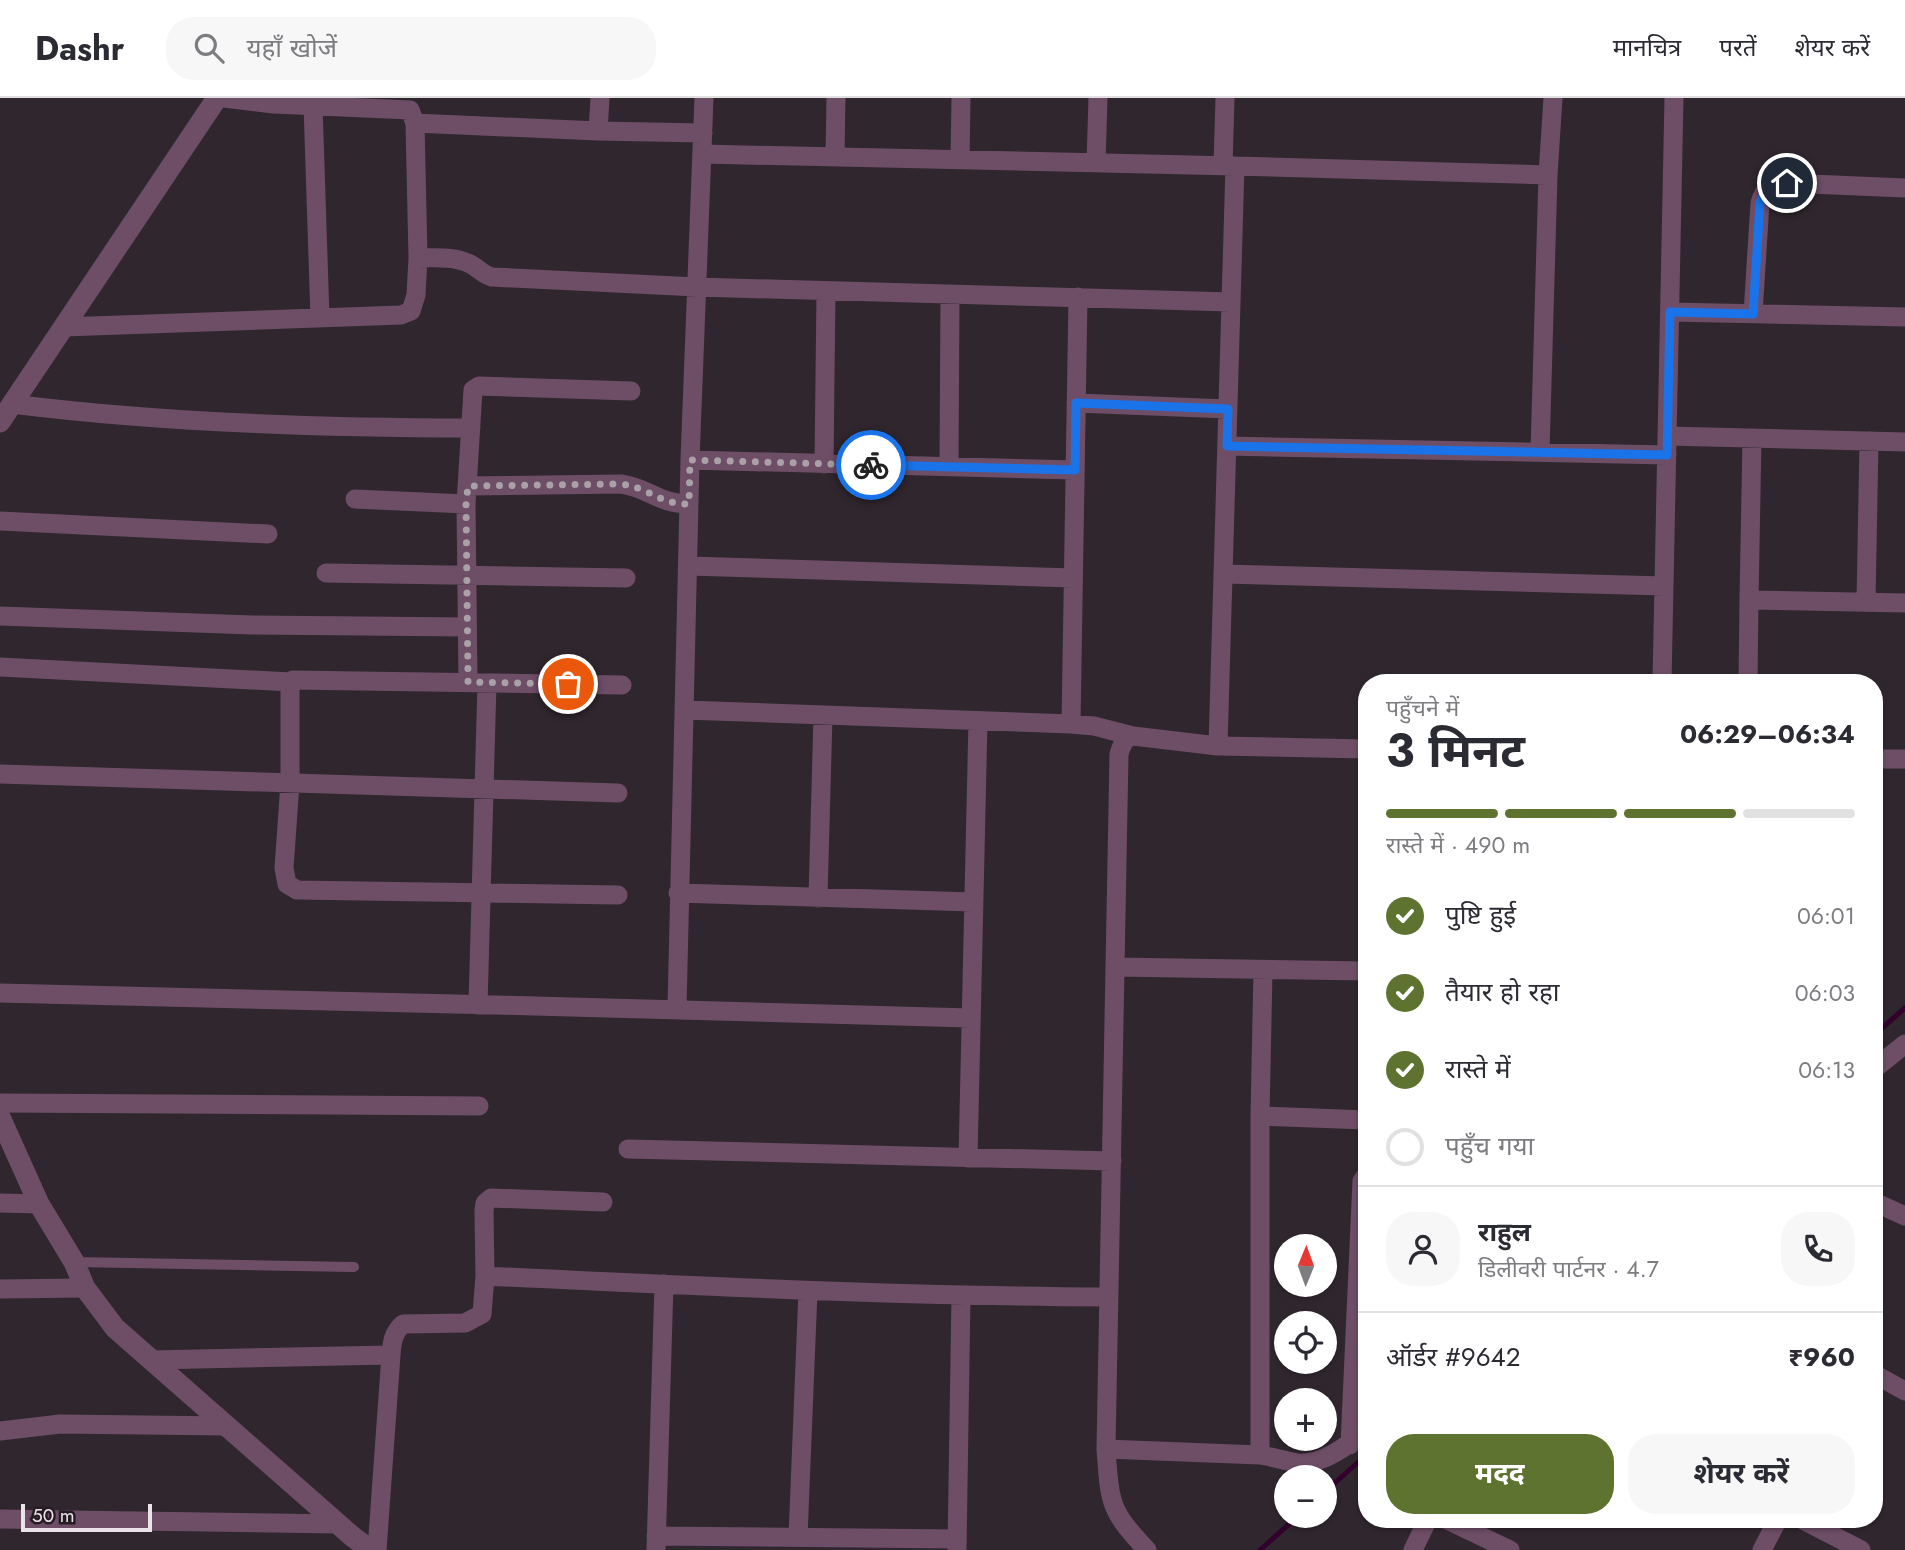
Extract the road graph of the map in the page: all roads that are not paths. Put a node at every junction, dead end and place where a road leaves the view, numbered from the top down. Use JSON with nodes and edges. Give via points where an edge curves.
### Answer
{"nodes":[{"id":1,"x":217,"y":98,"type":"edge"},
{"id":2,"x":224,"y":98,"type":"edge"},
{"id":3,"x":600,"y":98,"type":"edge"},
{"id":4,"x":705,"y":98,"type":"edge"},
{"id":5,"x":836,"y":98,"type":"edge"},
{"id":6,"x":961,"y":98,"type":"edge"},
{"id":7,"x":1098,"y":98,"type":"edge"},
{"id":8,"x":1225,"y":98,"type":"edge"},
{"id":9,"x":1553,"y":98,"type":"edge"},
{"id":10,"x":1674,"y":98,"type":"edge"},
{"id":11,"x":313,"y":105,"type":"junction"},
{"id":12,"x":415,"y":123,"type":"junction"},
{"id":13,"x":598,"y":131,"type":"junction"},
{"id":14,"x":703,"y":133,"type":"junction"},
{"id":15,"x":702,"y":154,"type":"junction"},
{"id":16,"x":835,"y":157,"type":"junction"},
{"id":17,"x":960,"y":160,"type":"junction"},
{"id":18,"x":1096,"y":163,"type":"junction"},
{"id":19,"x":1229,"y":166,"type":"junction"},
{"id":20,"x":1548,"y":175,"type":"junction"},
{"id":21,"x":1905,"y":188,"type":"edge"},
{"id":22,"x":418,"y":258,"type":"junction"},
{"id":23,"x":697,"y":287,"type":"junction"},
{"id":24,"x":826,"y":291,"type":"junction"},
{"id":25,"x":950,"y":294,"type":"junction"},
{"id":26,"x":1078,"y":298,"type":"junction"},
{"id":27,"x":1231,"y":302,"type":"junction"},
{"id":28,"x":1670,"y":312,"type":"junction"},
{"id":29,"x":1753,"y":314,"type":"junction"},
{"id":30,"x":1905,"y":317,"type":"edge"},
{"id":31,"x":320,"y":318,"type":"junction"},
{"id":32,"x":63,"y":327,"type":"junction"},
{"id":33,"x":631,"y":391,"type":"dead end"},
{"id":34,"x":1076,"y":403,"type":"junction"},
{"id":35,"x":12,"y":404,"type":"junction"},
{"id":36,"x":1228,"y":409,"type":"junction"},
{"id":37,"x":0,"y":422,"type":"edge"},
{"id":38,"x":471,"y":428,"type":"junction"},
{"id":39,"x":1752,"y":438,"type":"junction"},
{"id":40,"x":1869,"y":441,"type":"junction"},
{"id":41,"x":1905,"y":442,"type":"edge"},
{"id":42,"x":1667,"y":445,"type":"junction"},
{"id":43,"x":1227,"y":446,"type":"junction"},
{"id":44,"x":1540,"y":452,"type":"junction"},
{"id":45,"x":690,"y":460,"type":"junction"},
{"id":46,"x":824,"y":464,"type":"junction"},
{"id":47,"x":949,"y":467,"type":"junction"},
{"id":48,"x":1075,"y":470,"type":"junction"},
{"id":49,"x":467,"y":495,"type":"junction"},
{"id":50,"x":355,"y":499,"type":"dead end"},
{"id":51,"x":689,"y":504,"type":"junction"},
{"id":52,"x":0,"y":521,"type":"edge"},
{"id":53,"x":268,"y":534,"type":"dead end"},
{"id":54,"x":689,"y":566,"type":"junction"},
{"id":55,"x":326,"y":573,"type":"dead end"},
{"id":56,"x":1223,"y":574,"type":"junction"},
{"id":57,"x":467,"y":576,"type":"junction"},
{"id":58,"x":626,"y":578,"type":"dead end"},
{"id":59,"x":1073,"y":578,"type":"junction"},
{"id":60,"x":1664,"y":586,"type":"junction"},
{"id":61,"x":1749,"y":600,"type":"junction"},
{"id":62,"x":1866,"y":602,"type":"junction"},
{"id":63,"x":1905,"y":603,"type":"edge"},
{"id":64,"x":0,"y":616,"type":"edge"},
{"id":65,"x":467,"y":627,"type":"junction"},
{"id":66,"x":0,"y":667,"type":"edge"},
{"id":67,"x":1662,"y":674,"type":"edge"},
{"id":68,"x":1748,"y":674,"type":"edge"},
{"id":69,"x":291,"y":682,"type":"junction"},
{"id":70,"x":477,"y":683,"type":"junction"},
{"id":71,"x":622,"y":685,"type":"dead end"},
{"id":72,"x":685,"y":710,"type":"junction"},
{"id":73,"x":824,"y":716,"type":"junction"},
{"id":74,"x":978,"y":721,"type":"junction"},
{"id":75,"x":1071,"y":724,"type":"junction"},
{"id":76,"x":1133,"y":736,"type":"junction"},
{"id":77,"x":1218,"y":746,"type":"junction"},
{"id":78,"x":1358,"y":749,"type":"edge"},
{"id":79,"x":1883,"y":759,"type":"edge"},
{"id":80,"x":1905,"y":759,"type":"edge"},
{"id":81,"x":0,"y":774,"type":"edge"},
{"id":82,"x":290,"y":783,"type":"junction"},
{"id":83,"x":485,"y":789,"type":"junction"},
{"id":84,"x":618,"y":793,"type":"dead end"},
{"id":85,"x":481,"y":891,"type":"junction"},
{"id":86,"x":678,"y":893,"type":"junction"},
{"id":87,"x":618,"y":895,"type":"dead end"},
{"id":88,"x":817,"y":898,"type":"junction"},
{"id":89,"x":973,"y":902,"type":"junction"},
{"id":90,"x":1116,"y":967,"type":"junction"},
{"id":91,"x":1263,"y":970,"type":"junction"},
{"id":92,"x":1358,"y":971,"type":"edge"},
{"id":93,"x":0,"y":993,"type":"edge"},
{"id":94,"x":478,"y":1005,"type":"junction"},
{"id":95,"x":677,"y":1008,"type":"junction"},
{"id":96,"x":970,"y":1018,"type":"junction"},
{"id":97,"x":1905,"y":1044,"type":"edge"},
{"id":98,"x":1883,"y":1062,"type":"edge"},
{"id":99,"x":0,"y":1103,"type":"edge"},
{"id":100,"x":479,"y":1106,"type":"dead end"},
{"id":101,"x":1260,"y":1116,"type":"junction"},
{"id":102,"x":0,"y":1117,"type":"edge"},
{"id":103,"x":1358,"y":1120,"type":"edge"},
{"id":104,"x":628,"y":1149,"type":"dead end"},
{"id":105,"x":968,"y":1158,"type":"junction"},
{"id":106,"x":1112,"y":1161,"type":"junction"},
{"id":107,"x":603,"y":1202,"type":"dead end"},
{"id":108,"x":0,"y":1203,"type":"edge"},
{"id":109,"x":39,"y":1204,"type":"junction"},
{"id":110,"x":1883,"y":1206,"type":"edge"},
{"id":111,"x":1905,"y":1216,"type":"edge"},
{"id":112,"x":74,"y":1262,"type":"junction"},
{"id":113,"x":354,"y":1267,"type":"dead end"},
{"id":114,"x":1358,"y":1269,"type":"edge"},
{"id":115,"x":485,"y":1276,"type":"junction"},
{"id":116,"x":664,"y":1284,"type":"junction"},
{"id":117,"x":85,"y":1288,"type":"junction"},
{"id":118,"x":0,"y":1289,"type":"edge"},
{"id":119,"x":808,"y":1291,"type":"junction"},
{"id":120,"x":961,"y":1296,"type":"junction"},
{"id":121,"x":1108,"y":1297,"type":"junction"},
{"id":122,"x":390,"y":1355,"type":"junction"},
{"id":123,"x":152,"y":1360,"type":"junction"},
{"id":124,"x":1883,"y":1379,"type":"edge"},
{"id":125,"x":1905,"y":1391,"type":"edge"},
{"id":126,"x":227,"y":1426,"type":"junction"},
{"id":127,"x":0,"y":1431,"type":"edge"},
{"id":128,"x":1358,"y":1437,"type":"edge"},
{"id":129,"x":1350,"y":1445,"type":"junction"},
{"id":130,"x":1106,"y":1449,"type":"junction"},
{"id":131,"x":1260,"y":1455,"type":"junction"},
{"id":132,"x":0,"y":1519,"type":"edge"},
{"id":133,"x":1424,"y":1528,"type":"edge"},
{"id":134,"x":1464,"y":1528,"type":"edge"},
{"id":135,"x":1773,"y":1528,"type":"edge"},
{"id":136,"x":1818,"y":1528,"type":"edge"},
{"id":137,"x":347,"y":1537,"type":"edge"},
{"id":138,"x":798,"y":1537,"type":"junction"},
{"id":139,"x":656,"y":1543,"type":"edge"},
{"id":140,"x":957,"y":1544,"type":"edge"},
{"id":141,"x":371,"y":1550,"type":"edge"},
{"id":142,"x":377,"y":1550,"type":"edge"},
{"id":143,"x":1147,"y":1550,"type":"edge"},
{"id":144,"x":1413,"y":1550,"type":"edge"},
{"id":145,"x":1510,"y":1550,"type":"edge"},
{"id":146,"x":1762,"y":1550,"type":"edge"},
{"id":147,"x":1861,"y":1550,"type":"edge"}],
"edges":[{"from":1,"to":32,"type":"street"},
{"from":2,"to":11,"type":"street"},
{"from":3,"to":13,"type":"street"},
{"from":4,"to":14,"type":"street"},
{"from":5,"to":16,"type":"street"},
{"from":6,"to":17,"type":"street"},
{"from":7,"to":18,"type":"street"},
{"from":8,"to":19,"type":"street"},
{"from":9,"to":20,"type":"street"},
{"from":10,"to":28,"type":"street"},
{"from":11,"to":12,"type":"street","via":[[404,108],[414,115]]},
{"from":11,"to":31,"type":"street"},
{"from":12,"to":13,"type":"street"},
{"from":12,"to":22,"type":"street"},
{"from":13,"to":14,"type":"street"},
{"from":14,"to":15,"type":"street"},
{"from":15,"to":16,"type":"street"},
{"from":15,"to":23,"type":"street"},
{"from":16,"to":17,"type":"street"},
{"from":17,"to":18,"type":"street"},
{"from":18,"to":19,"type":"street"},
{"from":19,"to":20,"type":"street"},
{"from":19,"to":27,"type":"street"},
{"from":20,"to":44,"type":"street"},
{"from":21,"to":29,"type":"street","via":[[1787,183],[1773,184],[1763,192]]},
{"from":22,"to":23,"type":"street","via":[[455,259],[492,277]]},
{"from":22,"to":31,"type":"street","via":[[411,311]]},
{"from":23,"to":24,"type":"street"},
{"from":23,"to":45,"type":"street"},
{"from":24,"to":25,"type":"street"},
{"from":24,"to":46,"type":"street"},
{"from":25,"to":26,"type":"street"},
{"from":25,"to":47,"type":"street"},
{"from":26,"to":27,"type":"street"},
{"from":26,"to":34,"type":"street"},
{"from":27,"to":36,"type":"street"},
{"from":28,"to":29,"type":"street"},
{"from":28,"to":42,"type":"street"},
{"from":29,"to":30,"type":"street"},
{"from":31,"to":32,"type":"street"},
{"from":32,"to":35,"type":"street"},
{"from":33,"to":38,"type":"street","via":[[479,386],[473,390]]},
{"from":34,"to":36,"type":"street"},
{"from":34,"to":48,"type":"street"},
{"from":35,"to":37,"type":"street"},
{"from":35,"to":38,"type":"street","via":[[329,428]]},
{"from":36,"to":43,"type":"street"},
{"from":38,"to":49,"type":"street"},
{"from":39,"to":40,"type":"street"},
{"from":39,"to":42,"type":"street"},
{"from":39,"to":61,"type":"street"},
{"from":40,"to":41,"type":"street"},
{"from":40,"to":62,"type":"street"},
{"from":42,"to":44,"type":"street"},
{"from":42,"to":60,"type":"street"},
{"from":43,"to":44,"type":"street"},
{"from":43,"to":56,"type":"street"},
{"from":45,"to":46,"type":"street"},
{"from":45,"to":51,"type":"street"},
{"from":46,"to":47,"type":"street"},
{"from":47,"to":48,"type":"street"},
{"from":48,"to":59,"type":"street"},
{"from":49,"to":50,"type":"street"},
{"from":49,"to":51,"type":"street","via":[[621,484],[637,486],[673,504]]},
{"from":49,"to":57,"type":"street"},
{"from":51,"to":54,"type":"street"},
{"from":52,"to":53,"type":"street"},
{"from":54,"to":59,"type":"street"},
{"from":54,"to":72,"type":"street"},
{"from":55,"to":57,"type":"street"},
{"from":56,"to":60,"type":"street"},
{"from":56,"to":77,"type":"street"},
{"from":57,"to":58,"type":"street"},
{"from":57,"to":65,"type":"street"},
{"from":59,"to":75,"type":"street"},
{"from":60,"to":67,"type":"street"},
{"from":61,"to":62,"type":"street"},
{"from":61,"to":68,"type":"street"},
{"from":62,"to":63,"type":"street"},
{"from":64,"to":65,"type":"street"},
{"from":65,"to":70,"type":"street"},
{"from":66,"to":69,"type":"street"},
{"from":69,"to":70,"type":"street"},
{"from":69,"to":82,"type":"street"},
{"from":70,"to":71,"type":"street"},
{"from":70,"to":83,"type":"street"},
{"from":72,"to":73,"type":"street"},
{"from":72,"to":86,"type":"street"},
{"from":73,"to":74,"type":"street"},
{"from":73,"to":88,"type":"street"},
{"from":74,"to":75,"type":"street"},
{"from":74,"to":89,"type":"street"},
{"from":75,"to":76,"type":"street"},
{"from":76,"to":77,"type":"street"},
{"from":76,"to":90,"type":"street","via":[[1122,743],[1119,754]]},
{"from":77,"to":78,"type":"street"},
{"from":79,"to":80,"type":"street"},
{"from":81,"to":82,"type":"street"},
{"from":82,"to":83,"type":"street"},
{"from":82,"to":85,"type":"street","via":[[284,868],[287,884],[297,891]]},
{"from":83,"to":84,"type":"street"},
{"from":83,"to":85,"type":"street"},
{"from":85,"to":87,"type":"street"},
{"from":85,"to":94,"type":"street"},
{"from":86,"to":88,"type":"street"},
{"from":86,"to":95,"type":"street"},
{"from":88,"to":89,"type":"street"},
{"from":89,"to":96,"type":"street"},
{"from":90,"to":91,"type":"street"},
{"from":90,"to":106,"type":"street"},
{"from":91,"to":92,"type":"street"},
{"from":91,"to":101,"type":"street"},
{"from":93,"to":94,"type":"street"},
{"from":94,"to":95,"type":"street"},
{"from":95,"to":96,"type":"street"},
{"from":96,"to":105,"type":"street"},
{"from":97,"to":98,"type":"street"},
{"from":99,"to":100,"type":"street"},
{"from":101,"to":103,"type":"street"},
{"from":101,"to":131,"type":"street"},
{"from":102,"to":109,"type":"street"},
{"from":104,"to":105,"type":"street"},
{"from":105,"to":106,"type":"street"},
{"from":106,"to":121,"type":"street"},
{"from":107,"to":115,"type":"street","via":[[491,1198],[484,1211]]},
{"from":108,"to":109,"type":"street"},
{"from":109,"to":112,"type":"street"},
{"from":110,"to":111,"type":"street"},
{"from":112,"to":113,"type":"lane"},
{"from":112,"to":117,"type":"street"},
{"from":114,"to":129,"type":"street"},
{"from":115,"to":116,"type":"street"},
{"from":115,"to":122,"type":"street","via":[[483,1309],[477,1319],[404,1324],[393,1336]]},
{"from":116,"to":119,"type":"street"},
{"from":116,"to":139,"type":"street"},
{"from":117,"to":118,"type":"street"},
{"from":117,"to":123,"type":"street","via":[[115,1328]]},
{"from":119,"to":120,"type":"street"},
{"from":119,"to":138,"type":"street"},
{"from":120,"to":121,"type":"street"},
{"from":120,"to":140,"type":"street"},
{"from":121,"to":130,"type":"street"},
{"from":122,"to":123,"type":"street"},
{"from":122,"to":142,"type":"street"},
{"from":123,"to":126,"type":"street"},
{"from":124,"to":125,"type":"street"},
{"from":126,"to":127,"type":"street","via":[[60,1424]]},
{"from":126,"to":137,"type":"street"},
{"from":128,"to":129,"type":"street"},
{"from":129,"to":131,"type":"street","via":[[1301,1463]]},
{"from":130,"to":131,"type":"street"},
{"from":130,"to":143,"type":"street","via":[[1114,1510]]},
{"from":132,"to":137,"type":"street"},
{"from":133,"to":144,"type":"street"},
{"from":134,"to":145,"type":"street"},
{"from":135,"to":146,"type":"street"},
{"from":136,"to":147,"type":"street"},
{"from":137,"to":141,"type":"street"},
{"from":138,"to":139,"type":"street"},
{"from":138,"to":140,"type":"street"}]}
